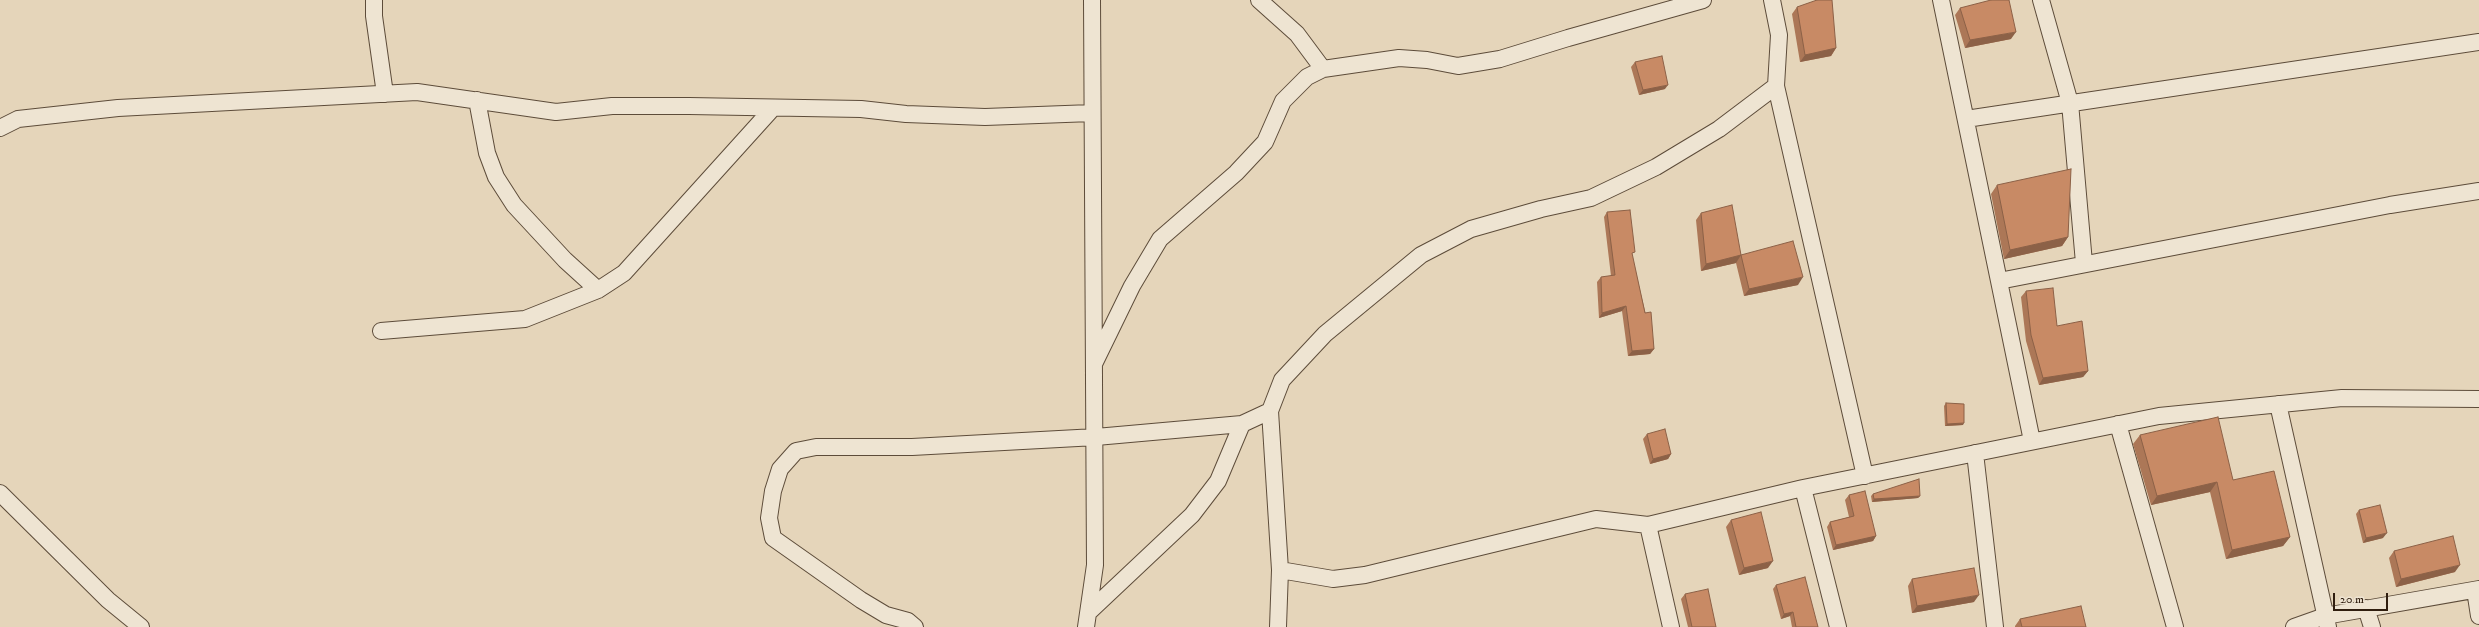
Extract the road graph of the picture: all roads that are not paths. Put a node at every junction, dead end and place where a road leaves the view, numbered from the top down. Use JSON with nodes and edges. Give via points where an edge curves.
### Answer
{"nodes":[{"id":1,"x":374,"y":0,"type":"edge"},
{"id":2,"x":1092,"y":0,"type":"edge"},
{"id":3,"x":1259,"y":0,"type":"edge"},
{"id":4,"x":1703,"y":0,"type":"edge"},
{"id":5,"x":1772,"y":0,"type":"edge"},
{"id":6,"x":1941,"y":0,"type":"edge"},
{"id":7,"x":2041,"y":0,"type":"edge"},
{"id":8,"x":2479,"y":42,"type":"edge"},
{"id":9,"x":1323,"y":69,"type":"junction"},
{"id":10,"x":1776,"y":86,"type":"junction"},
{"id":11,"x":384,"y":94,"type":"junction"},
{"id":12,"x":477,"y":100,"type":"junction"},
{"id":13,"x":2070,"y":103,"type":"junction"},
{"id":14,"x":773,"y":108,"type":"junction"},
{"id":15,"x":1092,"y":113,"type":"junction"},
{"id":16,"x":1966,"y":119,"type":"junction"},
{"id":17,"x":0,"y":128,"type":"edge"},
{"id":18,"x":2479,"y":191,"type":"edge"},
{"id":19,"x":2084,"y":263,"type":"junction"},
{"id":20,"x":1999,"y":281,"type":"junction"},
{"id":21,"x":598,"y":290,"type":"junction"},
{"id":22,"x":381,"y":331,"type":"dead end"},
{"id":23,"x":1094,"y":364,"type":"junction"},
{"id":24,"x":2479,"y":399,"type":"edge"},
{"id":25,"x":2278,"y":404,"type":"junction"},
{"id":26,"x":1270,"y":411,"type":"junction"},
{"id":27,"x":1242,"y":424,"type":"junction"},
{"id":28,"x":2118,"y":424,"type":"junction"},
{"id":29,"x":1096,"y":437,"type":"junction"},
{"id":30,"x":2032,"y":441,"type":"junction"},
{"id":31,"x":1975,"y":453,"type":"junction"},
{"id":32,"x":1865,"y":476,"type":"junction"},
{"id":33,"x":1803,"y":488,"type":"junction"},
{"id":34,"x":0,"y":493,"type":"edge"},
{"id":35,"x":1648,"y":525,"type":"junction"},
{"id":36,"x":1280,"y":570,"type":"junction"},
{"id":37,"x":2477,"y":590,"type":"edge"},
{"id":38,"x":2366,"y":608,"type":"junction"},
{"id":39,"x":2479,"y":616,"type":"edge"},
{"id":40,"x":1089,"y":622,"type":"edge"},
{"id":41,"x":2326,"y":622,"type":"edge"},
{"id":42,"x":141,"y":627,"type":"edge"},
{"id":43,"x":915,"y":627,"type":"edge"},
{"id":44,"x":1278,"y":627,"type":"edge"},
{"id":45,"x":1671,"y":627,"type":"edge"},
{"id":46,"x":1838,"y":627,"type":"edge"},
{"id":47,"x":1995,"y":627,"type":"edge"},
{"id":48,"x":2175,"y":627,"type":"edge"},
{"id":49,"x":2294,"y":627,"type":"edge"},
{"id":50,"x":2372,"y":627,"type":"edge"}],
"edges":[{"from":1,"to":11,"type":"street"},
{"from":2,"to":15,"type":"street"},
{"from":3,"to":9,"type":"street","via":[[1297,34]]},
{"from":4,"to":9,"type":"street","via":[[1500,59],[1458,66],[1399,58]]},
{"from":5,"to":10,"type":"street","via":[[1779,35]]},
{"from":6,"to":16,"type":"street"},
{"from":7,"to":13,"type":"street"},
{"from":8,"to":13,"type":"street"},
{"from":9,"to":23,"type":"street","via":[[1307,77],[1283,101],[1265,142],[1236,173],[1160,240],[1132,286]]},
{"from":10,"to":26,"type":"street","via":[[1719,129],[1656,167],[1591,198],[1471,229],[1421,255],[1325,334],[1282,380]]},
{"from":10,"to":32,"type":"street"},
{"from":11,"to":12,"type":"street","via":[[417,92]]},
{"from":11,"to":17,"type":"street","via":[[118,108],[18,119]]},
{"from":12,"to":14,"type":"street","via":[[556,112],[612,106]]},
{"from":12,"to":21,"type":"street","via":[[488,153],[496,177],[510,199],[565,260]]},
{"from":13,"to":16,"type":"street"},
{"from":13,"to":19,"type":"street"},
{"from":14,"to":15,"type":"street","via":[[861,109],[906,114],[985,117]]},
{"from":14,"to":21,"type":"street","via":[[624,273]]},
{"from":15,"to":23,"type":"street"},
{"from":16,"to":20,"type":"street"},
{"from":18,"to":19,"type":"street"},
{"from":19,"to":20,"type":"street"},
{"from":20,"to":30,"type":"street"},
{"from":21,"to":22,"type":"street","via":[[525,319]]},
{"from":23,"to":29,"type":"street"},
{"from":24,"to":25,"type":"street","via":[[2342,398]]},
{"from":25,"to":28,"type":"street","via":[[2159,416]]},
{"from":25,"to":41,"type":"street"},
{"from":26,"to":27,"type":"street"},
{"from":26,"to":36,"type":"street"},
{"from":27,"to":29,"type":"street"},
{"from":27,"to":40,"type":"street","via":[[1218,481],[1192,515]]},
{"from":28,"to":30,"type":"street"},
{"from":28,"to":48,"type":"street"},
{"from":29,"to":40,"type":"street","via":[[1095,565]]},
{"from":29,"to":43,"type":"street","via":[[912,447],[816,447],[796,451],[780,469],[773,491],[769,518],[773,538],[886,616],[908,621]]},
{"from":30,"to":31,"type":"street"},
{"from":31,"to":32,"type":"street"},
{"from":31,"to":47,"type":"street"},
{"from":32,"to":33,"type":"street"},
{"from":33,"to":35,"type":"street"},
{"from":33,"to":46,"type":"street"},
{"from":34,"to":42,"type":"street","via":[[108,600]]},
{"from":35,"to":36,"type":"street","via":[[1596,519],[1365,576],[1333,579]]},
{"from":35,"to":45,"type":"street"},
{"from":36,"to":44,"type":"street"},
{"from":37,"to":38,"type":"street"},
{"from":37,"to":39,"type":"street"},
{"from":38,"to":41,"type":"street"},
{"from":38,"to":50,"type":"street"},
{"from":41,"to":49,"type":"street"}]}
